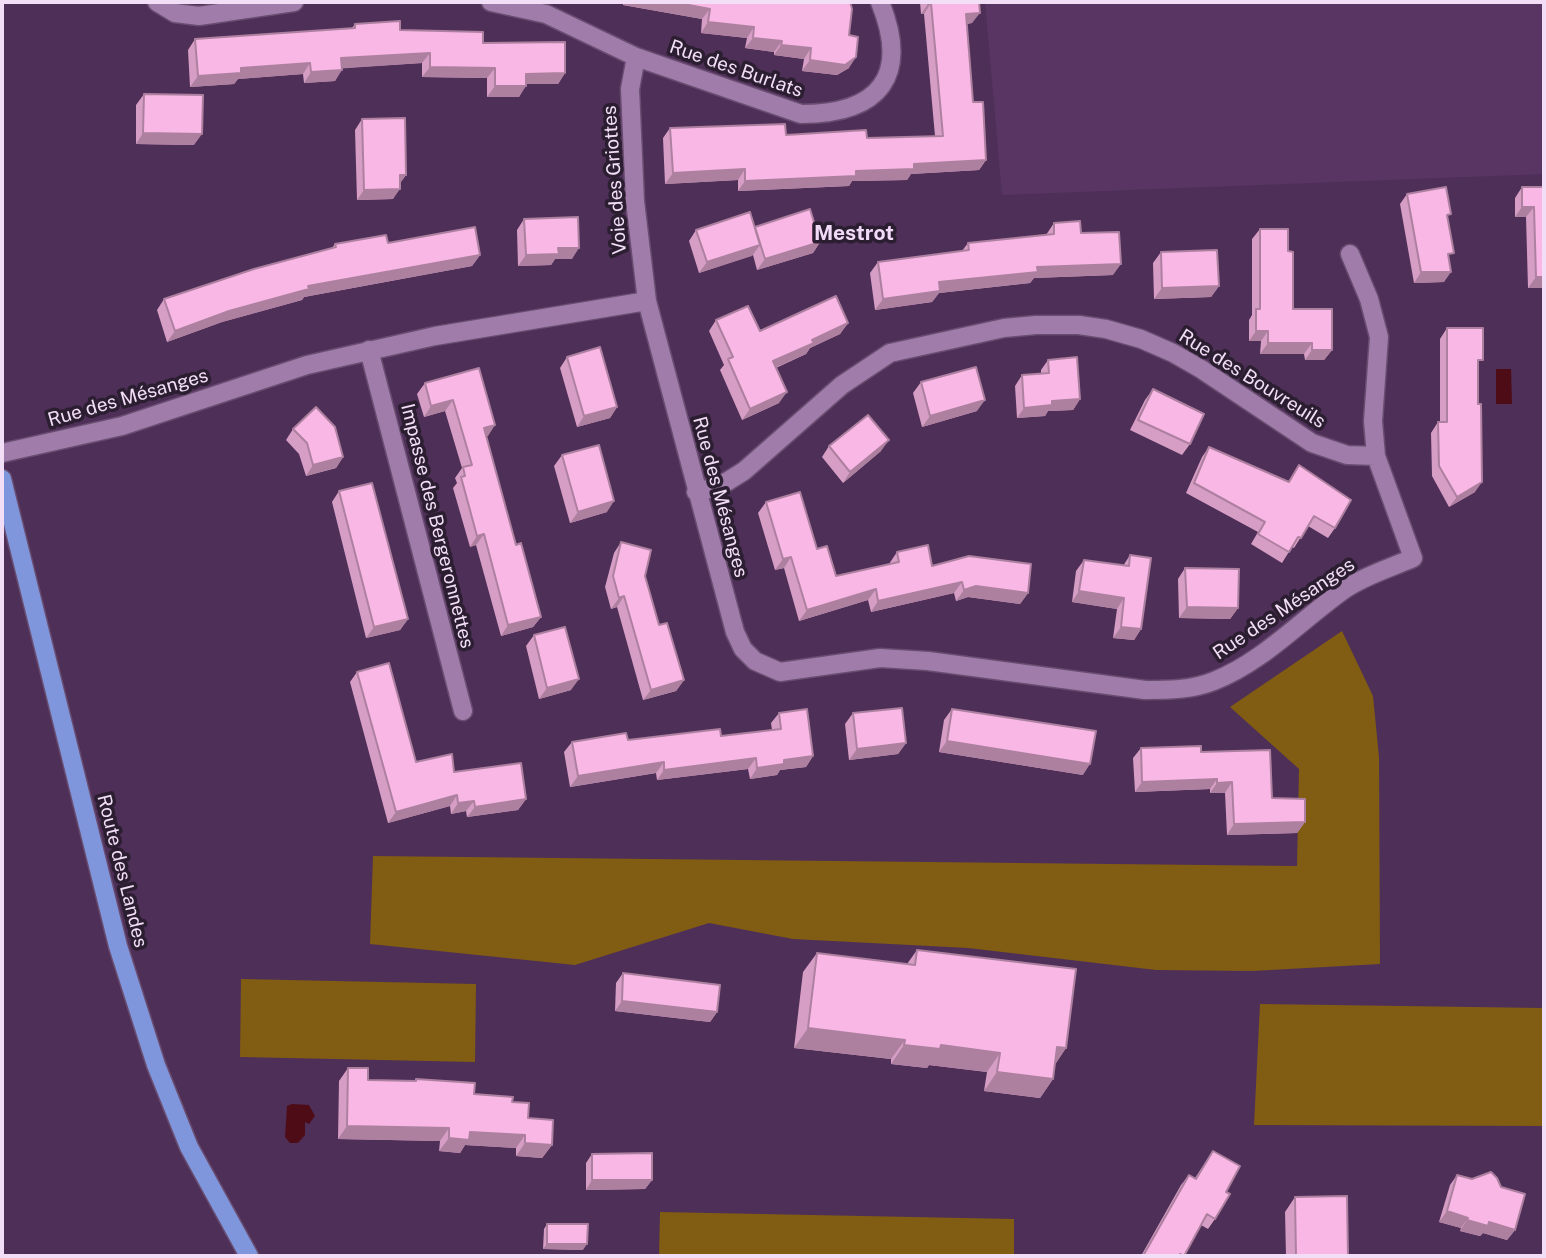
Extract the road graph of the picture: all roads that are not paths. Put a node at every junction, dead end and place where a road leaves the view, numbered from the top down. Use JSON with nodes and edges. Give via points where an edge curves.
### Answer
{"nodes":[{"id":1,"x":158,"y":2,"type":"edge"},
{"id":2,"x":294,"y":2,"type":"edge"},
{"id":3,"x":491,"y":2,"type":"edge"},
{"id":4,"x":880,"y":2,"type":"edge"},
{"id":5,"x":636,"y":57,"type":"junction"},
{"id":6,"x":1350,"y":254,"type":"dead end"},
{"id":7,"x":647,"y":301,"type":"junction"},
{"id":8,"x":369,"y":351,"type":"junction"},
{"id":9,"x":2,"y":453,"type":"edge"},
{"id":10,"x":1376,"y":456,"type":"junction"},
{"id":11,"x":2,"y":481,"type":"edge"},
{"id":12,"x":696,"y":492,"type":"junction"},
{"id":13,"x":463,"y":711,"type":"dead end"},
{"id":14,"x":248,"y":1256,"type":"edge"}],
"edges":[{"from":1,"to":2,"type":"street","via":[[174,13],[199,16]]},
{"from":3,"to":5,"type":"street","name":"Rue des Burlats","via":[[546,14]]},
{"from":4,"to":5,"type":"street","name":"Rue des Burlats","via":[[889,24],[893,55],[884,86],[846,109],[824,114],[801,114]]},
{"from":5,"to":7,"type":"street","name":"Voie des Griottes","via":[[630,89],[635,201]]},
{"from":6,"to":10,"type":"street","via":[[1379,337],[1373,421]]},
{"from":7,"to":8,"type":"street","name":"Rue des Mésanges"},
{"from":7,"to":12,"type":"street","name":"Rue des Mésanges"},
{"from":8,"to":9,"type":"street","name":"Rue des Mésanges","via":[[307,365],[122,426]]},
{"from":8,"to":13,"type":"street","name":"Impasse des Bergeronnettes"},
{"from":10,"to":12,"type":"street","name":"Rue des Bouvreuils","via":[[1347,455],[1312,443],[1201,369],[1141,339],[1079,325],[1036,325],[890,353],[842,386],[744,471],[720,486]]},
{"from":10,"to":12,"type":"street","name":"Rue des Mésanges","via":[[1413,558],[1345,589],[1238,670],[1177,690],[880,658],[780,672],[755,661],[735,632]]},
{"from":11,"to":14,"type":"main road","name":"Route des Landes","via":[[115,932],[156,1065],[190,1147]]}]}
